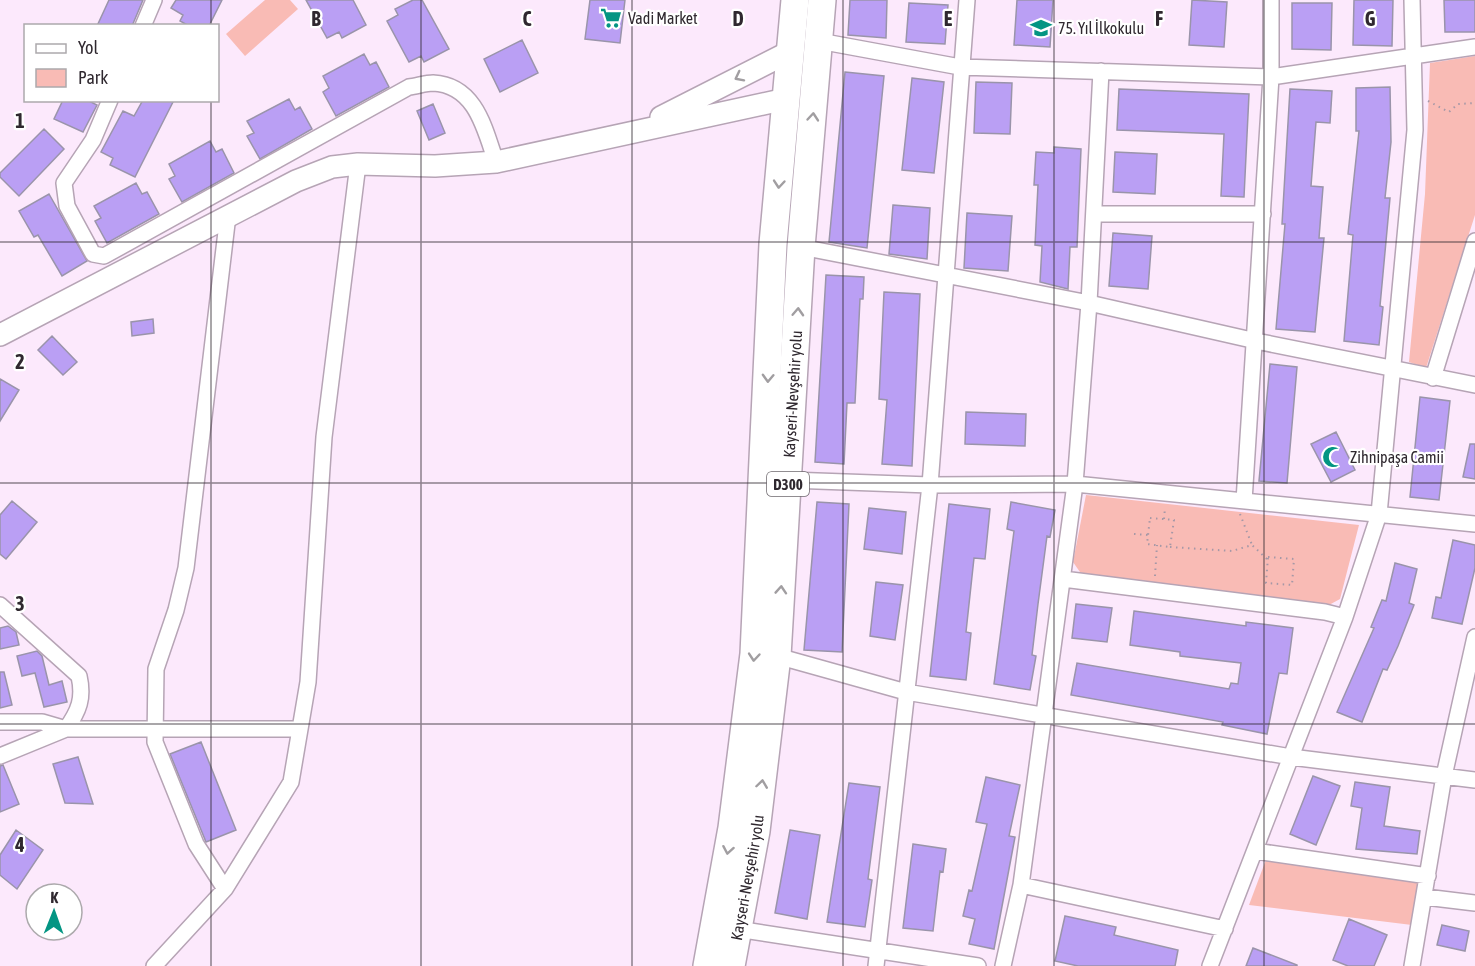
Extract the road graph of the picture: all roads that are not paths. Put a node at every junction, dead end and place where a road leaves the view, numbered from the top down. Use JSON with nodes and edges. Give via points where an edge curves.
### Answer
{"nodes":[{"id":1,"x":154,"y":0,"type":"edge"},
{"id":2,"x":795,"y":0,"type":"edge"},
{"id":3,"x":822,"y":0,"type":"edge"},
{"id":4,"x":967,"y":0,"type":"edge"},
{"id":5,"x":1271,"y":0,"type":"edge"},
{"id":6,"x":1412,"y":0,"type":"edge"},
{"id":7,"x":144,"y":24,"type":"edge"},
{"id":8,"x":819,"y":42,"type":"junction"},
{"id":9,"x":1475,"y":47,"type":"edge"},
{"id":10,"x":790,"y":51,"type":"junction"},
{"id":11,"x":1413,"y":58,"type":"junction"},
{"id":12,"x":960,"y":67,"type":"junction"},
{"id":13,"x":1101,"y":71,"type":"junction"},
{"id":14,"x":1270,"y":77,"type":"junction"},
{"id":15,"x":786,"y":99,"type":"junction"},
{"id":16,"x":109,"y":102,"type":"edge"},
{"id":17,"x":636,"y":130,"type":"junction"},
{"id":18,"x":496,"y":162,"type":"junction"},
{"id":19,"x":358,"y":164,"type":"junction"},
{"id":20,"x":1094,"y":214,"type":"junction"},
{"id":21,"x":1263,"y":214,"type":"junction"},
{"id":22,"x":228,"y":215,"type":"junction"},
{"id":23,"x":1475,"y":241,"type":"edge"},
{"id":24,"x":801,"y":247,"type":"junction"},
{"id":25,"x":944,"y":275,"type":"junction"},
{"id":26,"x":1089,"y":303,"type":"junction"},
{"id":27,"x":0,"y":334,"type":"edge"},
{"id":28,"x":1256,"y":341,"type":"junction"},
{"id":29,"x":1394,"y":370,"type":"junction"},
{"id":30,"x":1433,"y":378,"type":"junction"},
{"id":31,"x":1475,"y":385,"type":"edge"},
{"id":32,"x":789,"y":480,"type":"junction"},
{"id":33,"x":1075,"y":484,"type":"junction"},
{"id":34,"x":930,"y":485,"type":"junction"},
{"id":35,"x":1239,"y":500,"type":"junction"},
{"id":36,"x":1379,"y":514,"type":"junction"},
{"id":37,"x":1475,"y":524,"type":"edge"},
{"id":38,"x":1063,"y":579,"type":"junction"},
{"id":39,"x":0,"y":605,"type":"edge"},
{"id":40,"x":1345,"y":617,"type":"junction"},
{"id":41,"x":1475,"y":637,"type":"edge"},
{"id":42,"x":777,"y":656,"type":"junction"},
{"id":43,"x":906,"y":692,"type":"junction"},
{"id":44,"x":1044,"y":714,"type":"junction"},
{"id":45,"x":0,"y":723,"type":"edge"},
{"id":46,"x":66,"y":729,"type":"junction"},
{"id":47,"x":155,"y":729,"type":"junction"},
{"id":48,"x":300,"y":729,"type":"junction"},
{"id":49,"x":0,"y":756,"type":"edge"},
{"id":50,"x":1291,"y":757,"type":"junction"},
{"id":51,"x":1444,"y":776,"type":"junction"},
{"id":52,"x":1475,"y":780,"type":"edge"},
{"id":53,"x":1255,"y":851,"type":"junction"},
{"id":54,"x":1428,"y":876,"type":"junction"},
{"id":55,"x":1021,"y":885,"type":"junction"},
{"id":56,"x":225,"y":889,"type":"junction"},
{"id":57,"x":1425,"y":897,"type":"junction"},
{"id":58,"x":1475,"y":903,"type":"edge"},
{"id":59,"x":737,"y":929,"type":"junction"},
{"id":60,"x":1225,"y":929,"type":"junction"},
{"id":61,"x":877,"y":949,"type":"junction"},
{"id":62,"x":154,"y":966,"type":"edge"},
{"id":63,"x":707,"y":966,"type":"edge"},
{"id":64,"x":731,"y":966,"type":"edge"},
{"id":65,"x":876,"y":966,"type":"edge"},
{"id":66,"x":978,"y":966,"type":"edge"},
{"id":67,"x":1003,"y":966,"type":"edge"},
{"id":68,"x":1210,"y":966,"type":"edge"},
{"id":69,"x":1412,"y":966,"type":"edge"}],
"edges":[{"from":1,"to":7,"type":"street"},
{"from":2,"to":10,"type":"highway","name":"Kayseri-Nevşehir yolu","number":"D300"},
{"from":3,"to":8,"type":"highway","name":"Kayseri-Nevşehir yolu","number":"D300"},
{"from":4,"to":12,"type":"street"},
{"from":5,"to":14,"type":"street"},
{"from":6,"to":11,"type":"street"},
{"from":8,"to":12,"type":"street"},
{"from":24,"to":8,"type":"highway","name":"Kayseri-Nevşehir yolu","number":"D300","one_way":true},
{"from":9,"to":11,"type":"street"},
{"from":10,"to":15,"type":"highway","name":"Kayseri-Nevşehir yolu","number":"D300"},
{"from":10,"to":17,"type":"street","one_way":true},
{"from":11,"to":14,"type":"street"},
{"from":11,"to":29,"type":"street","via":[[1415,130]]},
{"from":12,"to":13,"type":"street"},
{"from":12,"to":25,"type":"street"},
{"from":13,"to":14,"type":"street"},
{"from":13,"to":20,"type":"street"},
{"from":14,"to":21,"type":"street"},
{"from":15,"to":17,"type":"street"},
{"from":15,"to":63,"type":"highway","name":"Kayseri-Nevşehir yolu","number":"D300","one_way":true,"via":[[773,244],[754,654],[734,817]]},
{"from":16,"to":18,"type":"street","via":[[93,140],[64,183],[67,206],[93,254],[104,256],[410,87],[434,83],[462,93],[478,111]]},
{"from":17,"to":18,"type":"street"},
{"from":18,"to":19,"type":"street","via":[[435,166]]},
{"from":19,"to":22,"type":"street","via":[[313,173]]},
{"from":19,"to":48,"type":"street","via":[[324,437],[308,682]]},
{"from":20,"to":21,"type":"street"},
{"from":20,"to":26,"type":"street"},
{"from":21,"to":28,"type":"street"},
{"from":22,"to":27,"type":"street"},
{"from":22,"to":47,"type":"street","via":[[186,568],[156,669]]},
{"from":23,"to":30,"type":"street"},
{"from":24,"to":25,"type":"street"},
{"from":32,"to":24,"type":"highway","name":"Kayseri-Nevşehir yolu","number":"D300","one_way":true},
{"from":25,"to":26,"type":"street"},
{"from":25,"to":34,"type":"street"},
{"from":26,"to":28,"type":"street"},
{"from":26,"to":33,"type":"street"},
{"from":28,"to":29,"type":"street"},
{"from":28,"to":35,"type":"street"},
{"from":29,"to":30,"type":"street"},
{"from":29,"to":36,"type":"street"},
{"from":30,"to":31,"type":"street"},
{"from":32,"to":34,"type":"street"},
{"from":42,"to":32,"type":"highway","name":"Kayseri-Nevşehir yolu","number":"D300","one_way":true},
{"from":33,"to":34,"type":"street"},
{"from":33,"to":35,"type":"street"},
{"from":33,"to":38,"type":"street"},
{"from":34,"to":43,"type":"street"},
{"from":35,"to":36,"type":"street"},
{"from":36,"to":37,"type":"street"},
{"from":36,"to":40,"type":"street"},
{"from":38,"to":40,"type":"street"},
{"from":38,"to":44,"type":"street"},
{"from":39,"to":46,"type":"street","via":[[79,676],[82,692],[78,713]]},
{"from":40,"to":50,"type":"street"},
{"from":41,"to":51,"type":"street"},
{"from":42,"to":43,"type":"street"},
{"from":59,"to":42,"type":"highway","name":"Kayseri-Nevşehir yolu","number":"D300","one_way":true,"via":[[756,831]]},
{"from":43,"to":44,"type":"street"},
{"from":43,"to":61,"type":"street"},
{"from":44,"to":50,"type":"street"},
{"from":44,"to":55,"type":"street"},
{"from":45,"to":46,"type":"street","via":[[42,722]]},
{"from":46,"to":47,"type":"street"},
{"from":46,"to":49,"type":"street"},
{"from":47,"to":48,"type":"street"},
{"from":47,"to":56,"type":"street","via":[[155,742],[196,844]]},
{"from":48,"to":56,"type":"street","via":[[291,782]]},
{"from":50,"to":51,"type":"street"},
{"from":50,"to":53,"type":"street"},
{"from":51,"to":52,"type":"street"},
{"from":51,"to":54,"type":"street"},
{"from":53,"to":54,"type":"street"},
{"from":53,"to":60,"type":"street"},
{"from":54,"to":57,"type":"street"},
{"from":55,"to":60,"type":"street"},
{"from":55,"to":67,"type":"street"},
{"from":56,"to":62,"type":"street"},
{"from":57,"to":58,"type":"street"},
{"from":57,"to":69,"type":"street"},
{"from":59,"to":61,"type":"street"},
{"from":59,"to":64,"type":"highway","name":"Kayseri-Nevşehir yolu","number":"D300"},
{"from":60,"to":68,"type":"street"},
{"from":61,"to":65,"type":"street"},
{"from":61,"to":66,"type":"street"}]}
